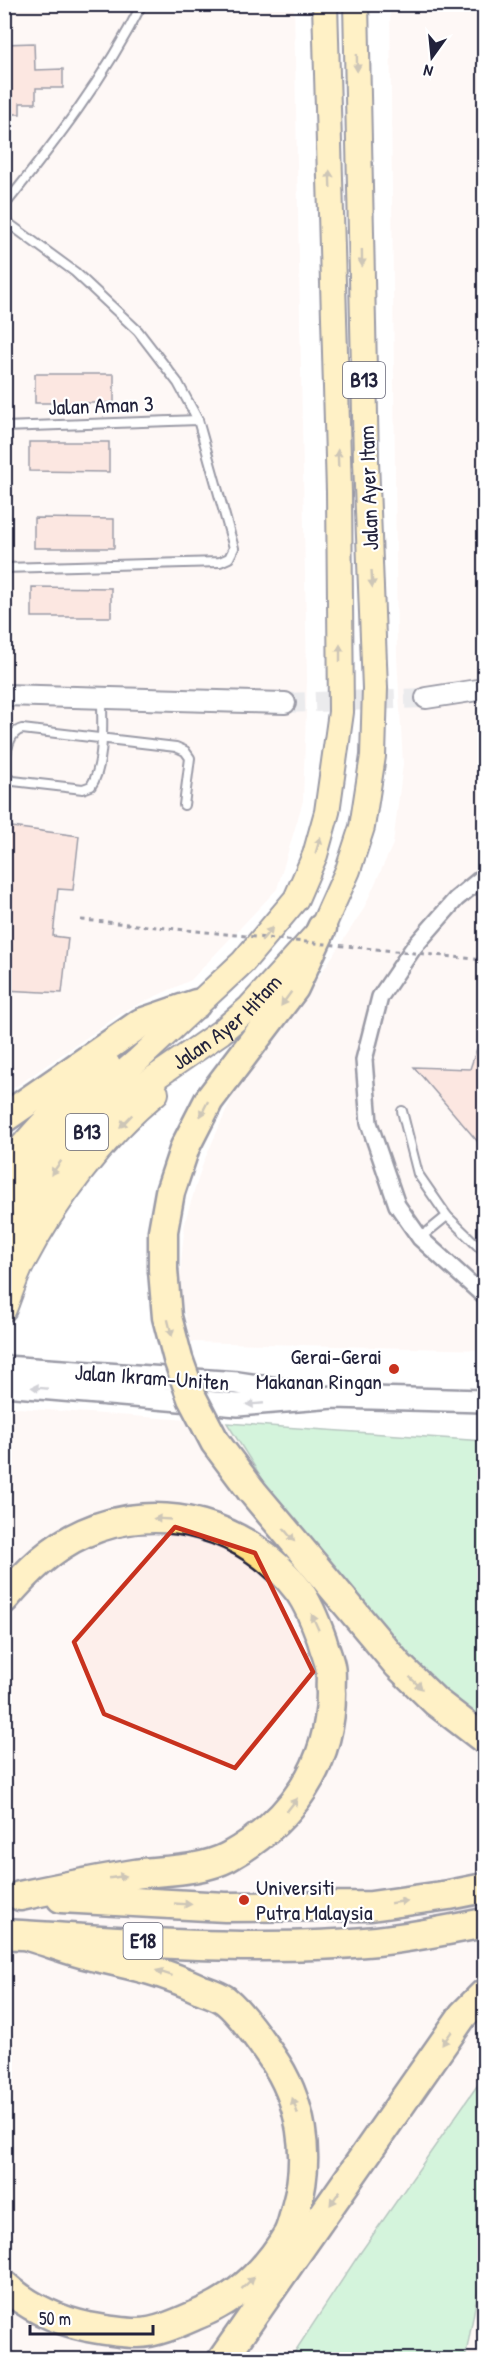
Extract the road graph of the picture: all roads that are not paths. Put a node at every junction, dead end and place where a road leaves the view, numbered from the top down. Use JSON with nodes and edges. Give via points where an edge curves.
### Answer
{"nodes":[{"id":1,"x":142,"y":4,"type":"edge"},
{"id":2,"x":325,"y":4,"type":"edge"},
{"id":3,"x":356,"y":4,"type":"edge"},
{"id":4,"x":4,"y":206,"type":"edge"},
{"id":5,"x":4,"y":220,"type":"edge"},
{"id":6,"x":198,"y":420,"type":"junction"},
{"id":7,"x":4,"y":427,"type":"edge"},
{"id":8,"x":4,"y":568,"type":"edge"},
{"id":9,"x":484,"y":689,"type":"edge"},
{"id":10,"x":4,"y":694,"type":"edge"},
{"id":11,"x":102,"y":698,"type":"junction"},
{"id":12,"x":426,"y":698,"type":"tunnel mouth"},
{"id":13,"x":285,"y":703,"type":"tunnel mouth"},
{"id":14,"x":341,"y":712,"type":"joint"},
{"id":15,"x":102,"y":739,"type":"junction"},
{"id":16,"x":374,"y":756,"type":"joint"},
{"id":17,"x":184,"y":805,"type":"dead end"},
{"id":18,"x":484,"y":876,"type":"edge"},
{"id":19,"x":322,"y":928,"type":"junction"},
{"id":20,"x":196,"y":1005,"type":"junction"},
{"id":21,"x":173,"y":1025,"type":"junction"},
{"id":22,"x":196,"y":1050,"type":"junction"},
{"id":23,"x":402,"y":1111,"type":"dead end"},
{"id":24,"x":4,"y":1118,"type":"edge"},
{"id":25,"x":4,"y":1169,"type":"edge"},
{"id":26,"x":4,"y":1204,"type":"edge"},
{"id":27,"x":447,"y":1216,"type":"junction"},
{"id":28,"x":420,"y":1238,"type":"junction"},
{"id":29,"x":6,"y":1247,"type":"edge"},
{"id":30,"x":484,"y":1252,"type":"edge"},
{"id":31,"x":484,"y":1296,"type":"edge"},
{"id":32,"x":4,"y":1309,"type":"edge"},
{"id":33,"x":4,"y":1367,"type":"edge"},
{"id":34,"x":4,"y":1385,"type":"edge"},
{"id":35,"x":334,"y":1397,"type":"junction"},
{"id":36,"x":484,"y":1401,"type":"edge"},
{"id":37,"x":4,"y":1599,"type":"edge"},
{"id":38,"x":484,"y":1739,"type":"edge"},
{"id":39,"x":484,"y":1888,"type":"edge"},
{"id":40,"x":12,"y":1895,"type":"edge"},
{"id":41,"x":484,"y":1923,"type":"edge"},
{"id":42,"x":16,"y":1935,"type":"edge"},
{"id":43,"x":484,"y":1994,"type":"edge"},
{"id":44,"x":4,"y":2284,"type":"edge"},
{"id":45,"x":222,"y":2360,"type":"edge"}],
"edges":[{"from":1,"to":4,"type":"lane","via":[[124,40],[72,120]]},
{"from":14,"to":2,"type":"main road","name":"Jalan Ayer Itam","number":"B13","one_way":true},
{"from":3,"to":16,"type":"main road","name":"Jalan Ayer Itam","number":"B13","one_way":true},
{"from":5,"to":6,"type":"lane","via":[[75,272],[138,331],[178,383]]},
{"from":6,"to":7,"type":"lane","name":"Jalan Aman 3"},
{"from":6,"to":8,"type":"lane","via":[[234,548],[229,558],[220,562]]},
{"from":9,"to":12,"type":"street"},
{"from":10,"to":11,"type":"street"},
{"from":11,"to":13,"type":"street"},
{"from":11,"to":15,"type":"lane"},
{"from":20,"to":14,"type":"main road","name":"Jalan Ayer Hitam","number":"B13","one_way":true,"via":[[243,962],[296,899],[315,855],[327,812]]},
{"from":15,"to":15,"type":"lane","via":[[96,778],[91,786],[83,789],[7,778],[10,736],[15,731]]},
{"from":15,"to":17,"type":"lane","via":[[185,751],[190,758]]},
{"from":16,"to":19,"type":"main road","name":"Jalan Ayer Hitam","number":"B13","via":[[362,827]]},
{"from":18,"to":28,"type":"street","via":[[456,899],[414,947],[380,997],[364,1060],[369,1123],[397,1205]]},
{"from":19,"to":22,"type":"main road","name":"Jalan Ayer Hitam","number":"B13","via":[[249,1008]]},
{"from":19,"to":38,"type":"highway","one_way":true,"bridge":true,"via":[[294,988],[209,1100],[185,1147],[170,1191],[163,1231],[167,1317],[192,1398],[215,1442],[251,1490],[398,1665],[436,1702]]},
{"from":20,"to":21,"type":"main road","name":"Jalan Ayer Hitam","number":"B13"},
{"from":20,"to":24,"type":"highway","via":[[141,1023]]},
{"from":21,"to":25,"type":"main road","via":[[147,1035],[81,1085]]},
{"from":21,"to":26,"type":"main road","name":"Jalan Ayer Hitam","number":"B13","via":[[68,1120]]},
{"from":22,"to":29,"type":"main road","name":"Jalan Ayer Hitam","number":"B13","one_way":true,"via":[[131,1094],[92,1127],[61,1160]]},
{"from":22,"to":32,"type":"main road","one_way":true,"via":[[185,1070],[142,1105],[74,1182],[22,1263]]},
{"from":23,"to":27,"type":"lane","via":[[418,1174]]},
{"from":27,"to":28,"type":"lane"},
{"from":27,"to":30,"type":"lane"},
{"from":28,"to":31,"type":"street"},
{"from":33,"to":35,"type":"main road","name":"Jalan Ikram-Uniten","via":[[238,1383]]},
{"from":35,"to":34,"type":"main road","name":"Jalan Ikram-Uniten","one_way":true,"via":[[238,1406]]},
{"from":35,"to":36,"type":"main road","name":"Jalan Ikram-Uniten"},
{"from":40,"to":37,"type":"highway","one_way":true,"via":[[195,1867],[227,1858],[261,1836],[288,1811],[310,1781],[331,1719],[330,1666],[316,1624],[299,1592],[270,1560],[237,1537],[198,1523],[160,1517],[122,1521],[85,1533],[29,1570]]},
{"from":40,"to":39,"type":"highway","number":"E18","one_way":true,"via":[[225,1907],[371,1906]]},
{"from":41,"to":42,"type":"highway","number":"E18","via":[[378,1941],[318,1944]]},
{"from":44,"to":42,"type":"highway","one_way":true,"via":[[42,2312],[73,2324],[140,2333],[178,2323],[237,2294],[266,2266],[289,2232],[299,2197],[303,2158],[302,2125],[278,2066],[225,2000],[131,1963]]},
{"from":43,"to":45,"type":"highway","one_way":true,"via":[[463,2015]]}]}
